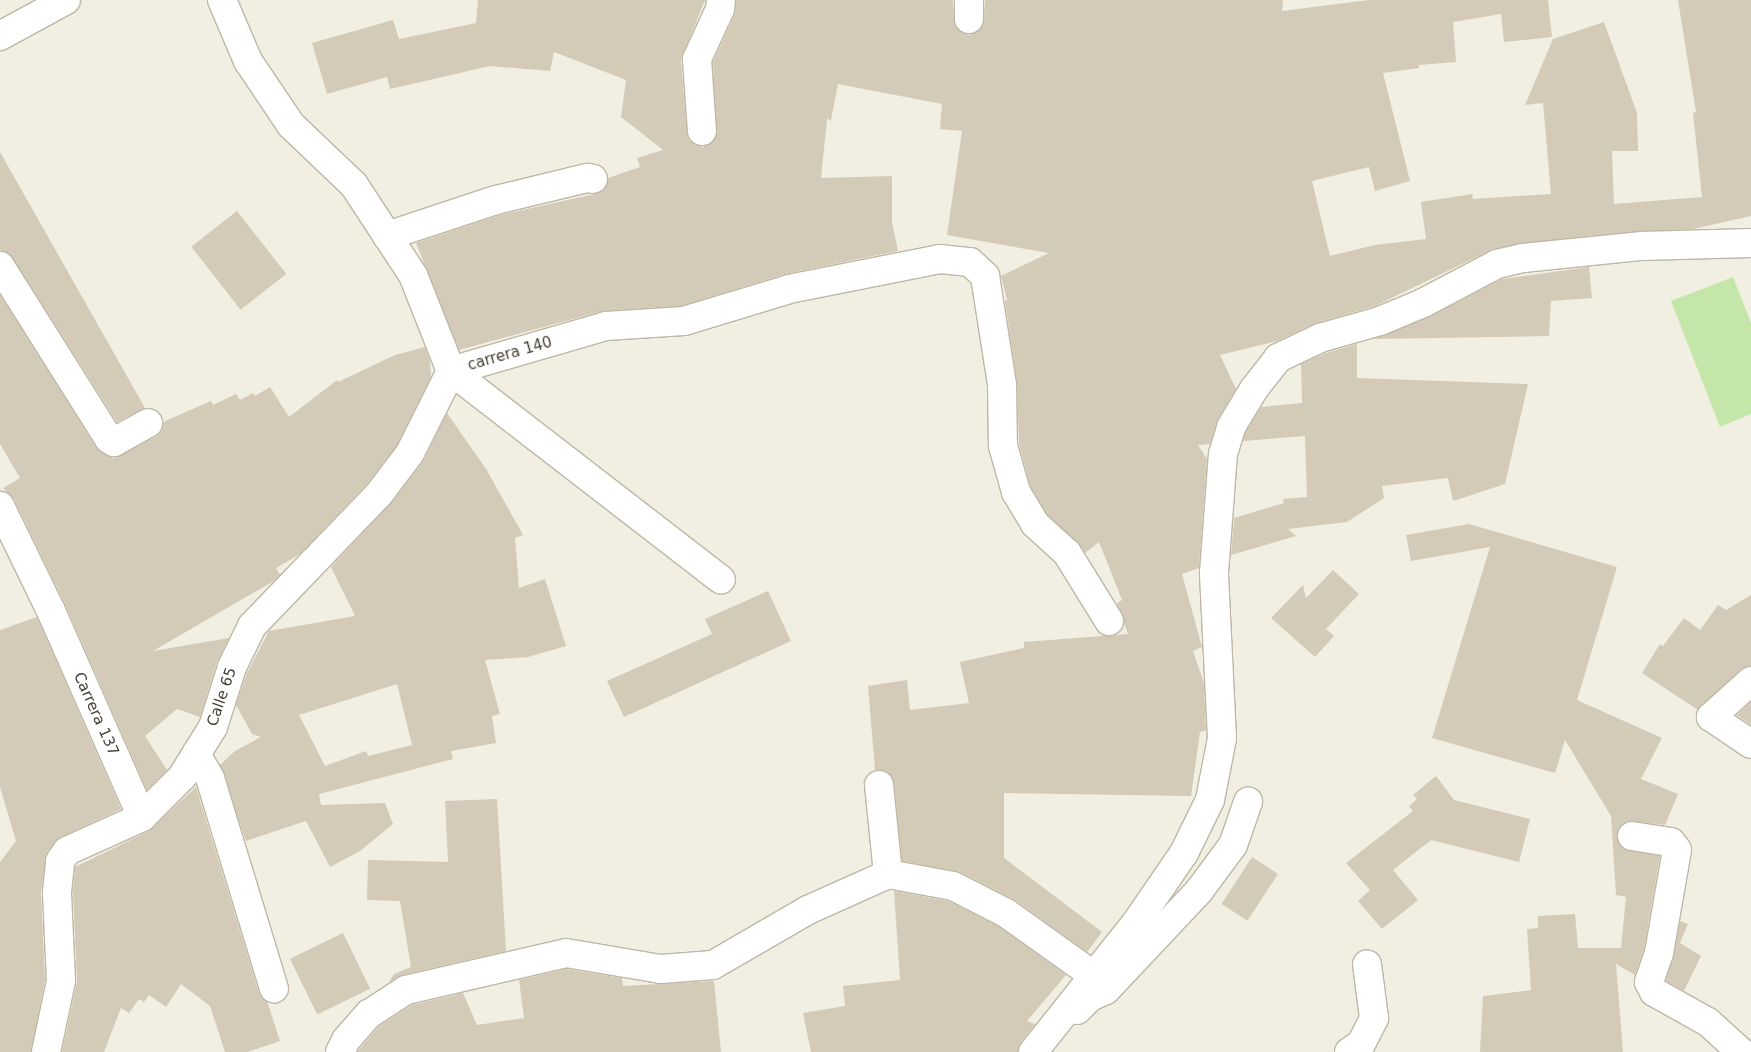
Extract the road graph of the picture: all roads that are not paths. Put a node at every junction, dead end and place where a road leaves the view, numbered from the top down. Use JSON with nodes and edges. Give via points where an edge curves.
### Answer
{"nodes":[{"id":1,"x":66,"y":0,"type":"edge"},
{"id":2,"x":222,"y":0,"type":"edge"},
{"id":3,"x":720,"y":0,"type":"edge"},
{"id":4,"x":0,"y":36,"type":"edge"},
{"id":5,"x":702,"y":131,"type":"dead end"},
{"id":6,"x":593,"y":180,"type":"dead end"},
{"id":7,"x":387,"y":236,"type":"junction"},
{"id":8,"x":1751,"y":243,"type":"edge"},
{"id":9,"x":0,"y":266,"type":"edge"},
{"id":10,"x":451,"y":371,"type":"junction"},
{"id":11,"x":148,"y":423,"type":"dead end"},
{"id":12,"x":0,"y":506,"type":"edge"},
{"id":13,"x":721,"y":580,"type":"dead end"},
{"id":14,"x":1109,"y":620,"type":"dead end"},
{"id":15,"x":1751,"y":681,"type":"edge"},
{"id":16,"x":1751,"y":744,"type":"edge"},
{"id":17,"x":196,"y":754,"type":"junction"},
{"id":18,"x":879,"y":785,"type":"dead end"},
{"id":19,"x":1248,"y":802,"type":"dead end"},
{"id":20,"x":142,"y":817,"type":"junction"},
{"id":21,"x":1632,"y":836,"type":"dead end"},
{"id":22,"x":888,"y":874,"type":"junction"},
{"id":23,"x":1367,"y":964,"type":"dead end"},
{"id":24,"x":1093,"y":975,"type":"junction"},
{"id":25,"x":274,"y":988,"type":"dead end"},
{"id":26,"x":46,"y":1052,"type":"edge"},
{"id":27,"x":340,"y":1052,"type":"edge"},
{"id":28,"x":1033,"y":1052,"type":"edge"},
{"id":29,"x":1039,"y":1052,"type":"edge"},
{"id":30,"x":1349,"y":1052,"type":"edge"},
{"id":31,"x":1740,"y":1052,"type":"edge"}],
"edges":[{"from":1,"to":4,"type":"street"},
{"from":2,"to":7,"type":"street","name":"carrera 140","via":[[248,62],[291,125],[354,185]]},
{"from":3,"to":5,"type":"street","via":[[720,9],[697,58]]},
{"from":6,"to":7,"type":"street","via":[[588,178],[496,200]]},
{"from":7,"to":10,"type":"street","name":"carrera 140","via":[[413,275]]},
{"from":8,"to":24,"type":"street","via":[[1734,246],[1642,246],[1523,258],[1496,264],[1456,287],[1380,321],[1320,338],[1278,358],[1254,389],[1231,428],[1223,454],[1214,573],[1222,738],[1210,800],[1184,853],[1136,923]]},
{"from":9,"to":11,"type":"street","via":[[109,439],[114,442]]},
{"from":10,"to":13,"type":"street"},
{"from":10,"to":14,"type":"street","name":"carrera 140","via":[[606,326],[684,321],[789,290],[940,259],[970,262],[986,276],[1001,375],[1004,446],[1016,492],[1035,524],[1067,553]]},
{"from":10,"to":17,"type":"street","name":"Calle 65","via":[[410,453],[384,487],[252,626],[232,668],[213,727]]},
{"from":12,"to":20,"type":"street","name":"Carrera 137","via":[[51,611]]},
{"from":15,"to":16,"type":"street","via":[[1711,717]]},
{"from":17,"to":20,"type":"street","name":"Calle 65","via":[[182,777]]},
{"from":17,"to":25,"type":"street","via":[[210,778]]},
{"from":18,"to":22,"type":"street"},
{"from":19,"to":29,"type":"street","via":[[1234,845],[1199,891],[1106,990],[1090,997]]},
{"from":20,"to":26,"type":"street","name":"Calle 65","via":[[67,851],[60,861],[57,892],[61,981]]},
{"from":21,"to":31,"type":"street","via":[[1670,842],[1677,850],[1659,953],[1649,982],[1654,992],[1708,1022]]},
{"from":22,"to":24,"type":"street","via":[[953,886],[1006,913]]},
{"from":22,"to":27,"type":"street","via":[[808,910],[713,965],[662,969],[566,954],[406,990],[369,1014],[346,1040]]},
{"from":23,"to":30,"type":"street","via":[[1374,1018],[1361,1044]]},
{"from":24,"to":28,"type":"street"}]}
